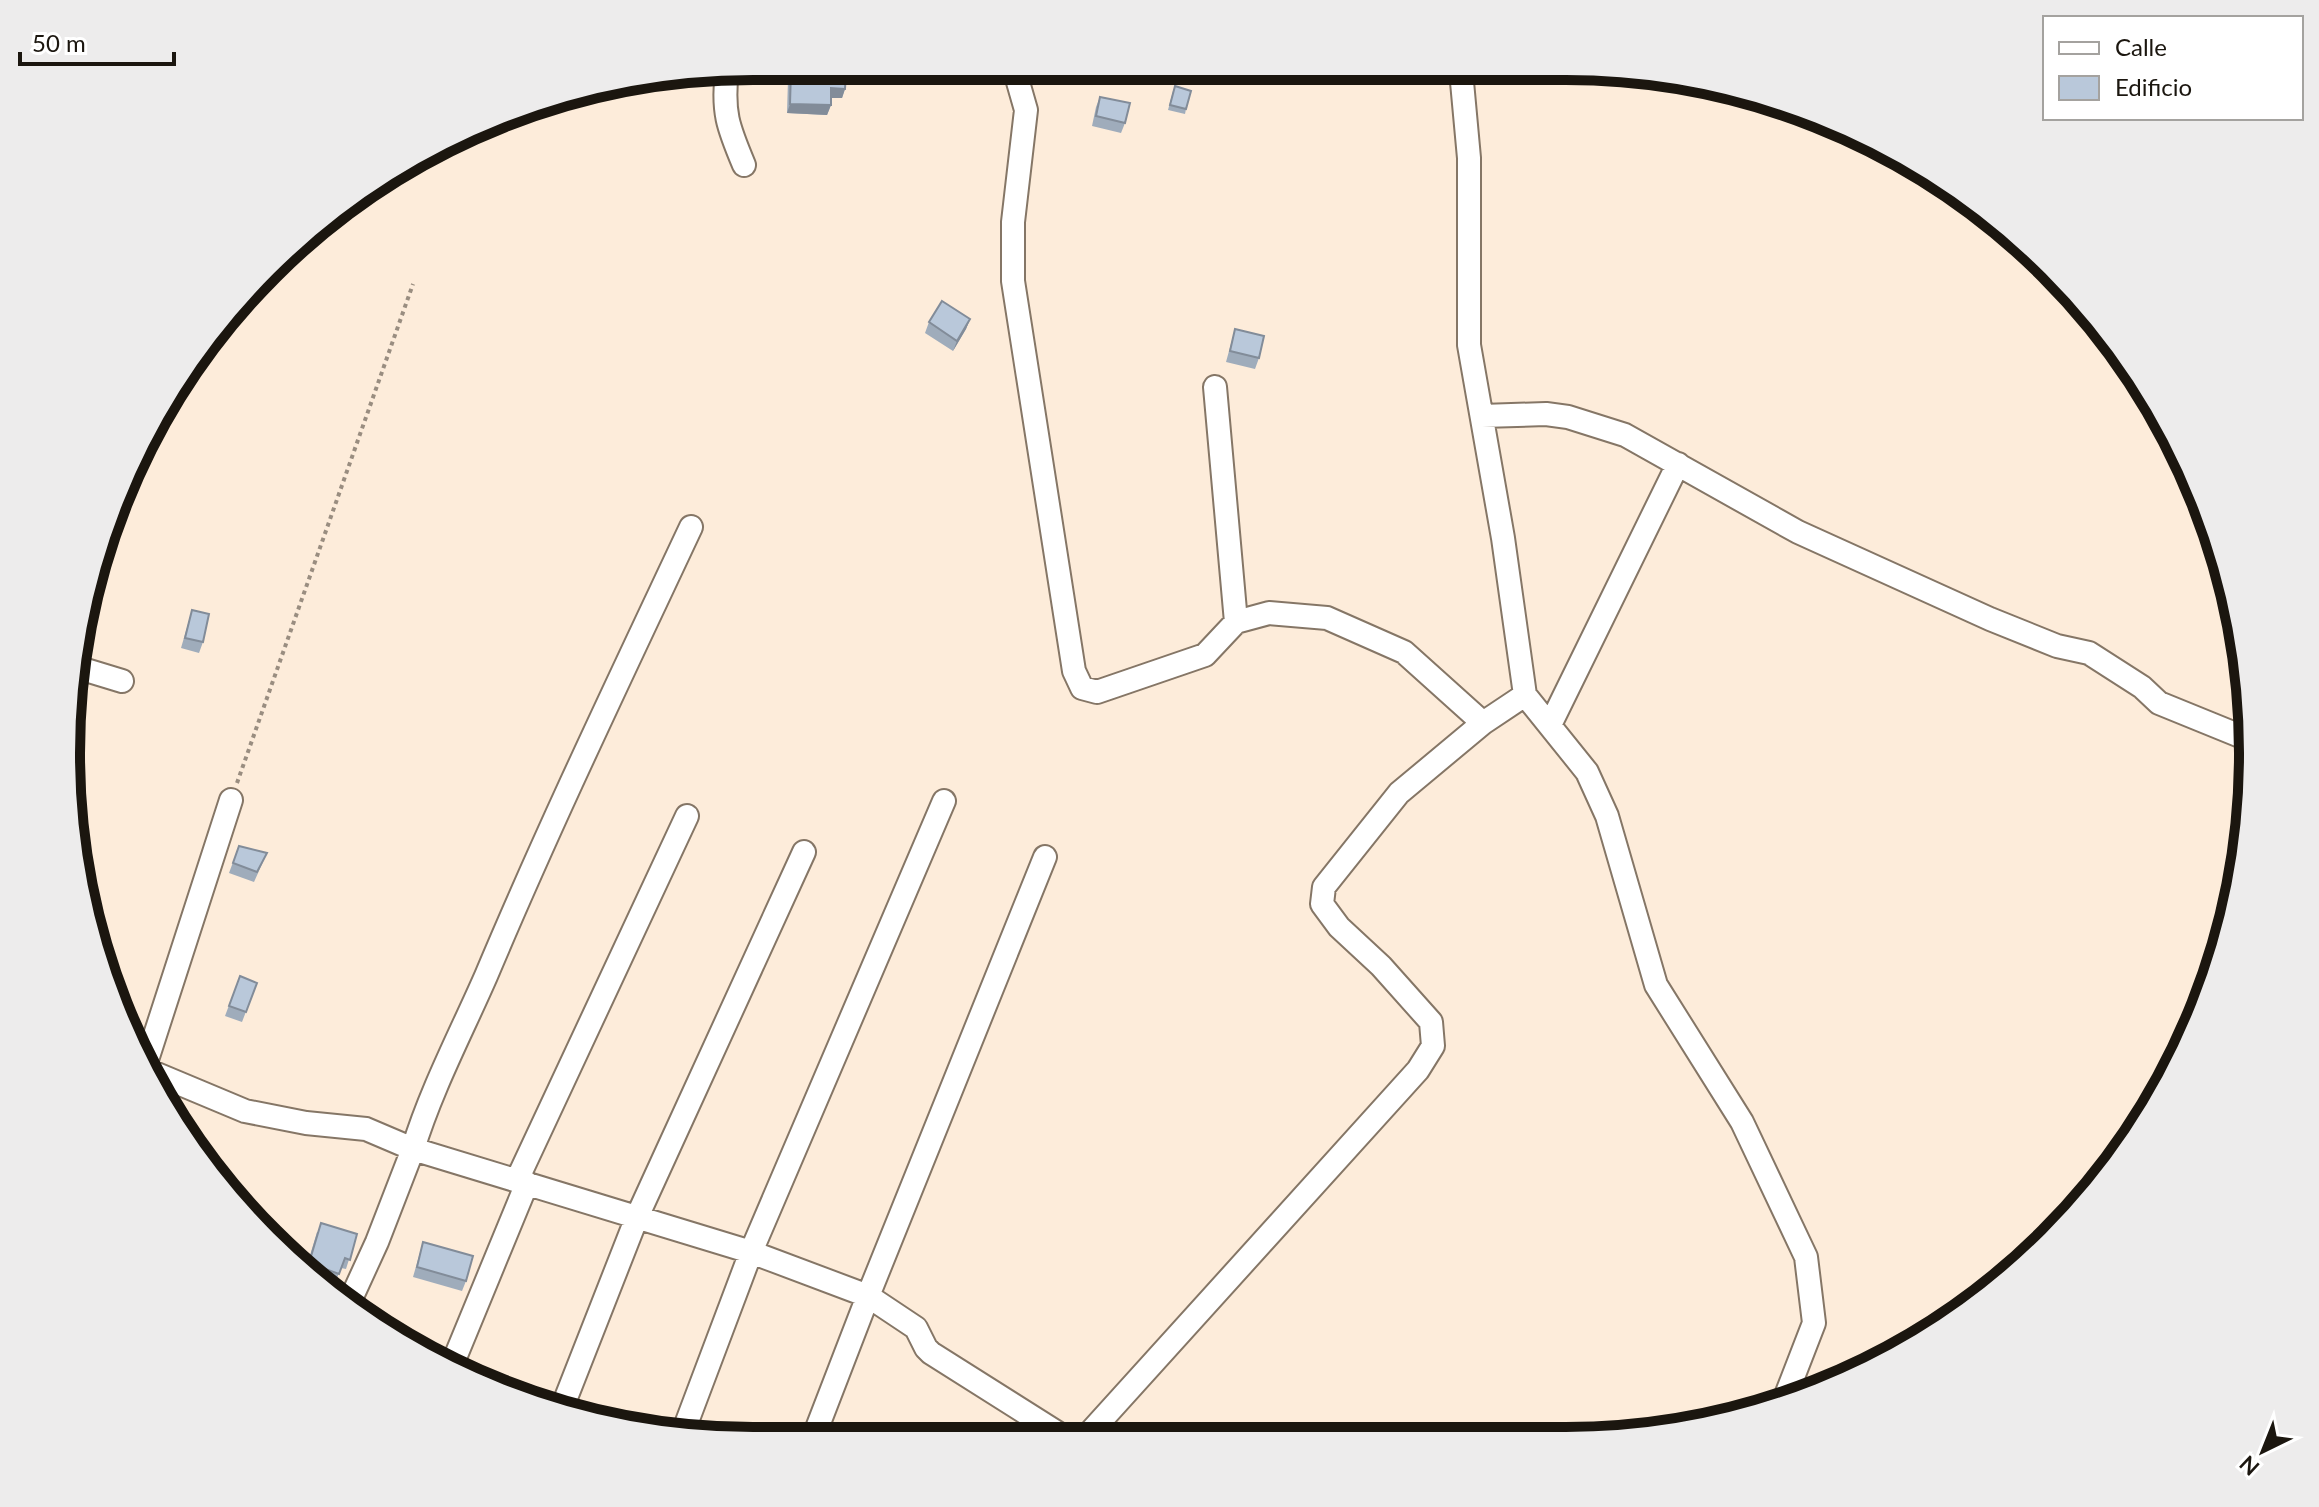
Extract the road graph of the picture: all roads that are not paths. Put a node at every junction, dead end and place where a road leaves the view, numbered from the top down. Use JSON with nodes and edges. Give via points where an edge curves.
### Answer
{"nodes":[{"id":1,"x":1017,"y":80,"type":"edge"},
{"id":2,"x":1462,"y":80,"type":"edge"},
{"id":3,"x":726,"y":81,"type":"edge"},
{"id":4,"x":744,"y":165,"type":"dead end"},
{"id":5,"x":1215,"y":387,"type":"dead end"},
{"id":6,"x":1482,"y":416,"type":"junction"},
{"id":7,"x":1678,"y":464,"type":"junction"},
{"id":8,"x":691,"y":527,"type":"dead end"},
{"id":9,"x":1236,"y":622,"type":"junction"},
{"id":10,"x":86,"y":670,"type":"edge"},
{"id":11,"x":122,"y":681,"type":"dead end"},
{"id":12,"x":1525,"y":695,"type":"junction"},
{"id":13,"x":1483,"y":723,"type":"junction"},
{"id":14,"x":1550,"y":725,"type":"junction"},
{"id":15,"x":2239,"y":735,"type":"edge"},
{"id":16,"x":231,"y":800,"type":"road end"},
{"id":17,"x":944,"y":801,"type":"dead end"},
{"id":18,"x":687,"y":816,"type":"dead end"},
{"id":19,"x":804,"y":852,"type":"dead end"},
{"id":20,"x":1045,"y":857,"type":"dead end"},
{"id":21,"x":151,"y":1054,"type":"edge"},
{"id":22,"x":162,"y":1075,"type":"edge"},
{"id":23,"x":413,"y":1149,"type":"junction"},
{"id":24,"x":522,"y":1181,"type":"junction"},
{"id":25,"x":637,"y":1217,"type":"junction"},
{"id":26,"x":751,"y":1252,"type":"junction"},
{"id":27,"x":353,"y":1295,"type":"edge"},
{"id":28,"x":868,"y":1296,"type":"junction"},
{"id":29,"x":455,"y":1357,"type":"edge"},
{"id":30,"x":1789,"y":1389,"type":"edge"},
{"id":31,"x":565,"y":1400,"type":"edge"},
{"id":32,"x":686,"y":1423,"type":"edge"},
{"id":33,"x":817,"y":1427,"type":"edge"},
{"id":34,"x":1048,"y":1427,"type":"edge"},
{"id":35,"x":1095,"y":1427,"type":"edge"}],
"edges":[{"from":1,"to":9,"type":"street","via":[[1026,110],[1013,222],[1013,281],[1074,671],[1082,688],[1097,692],[1205,655]]},
{"from":2,"to":6,"type":"street","via":[[1469,158],[1469,345]]},
{"from":3,"to":4,"type":"street","via":[[727,123]]},
{"from":5,"to":9,"type":"street"},
{"from":6,"to":7,"type":"street","via":[[1568,417],[1625,435]]},
{"from":6,"to":12,"type":"street"},
{"from":7,"to":14,"type":"street"},
{"from":7,"to":15,"type":"street","via":[[1798,532],[1990,619],[2089,653],[2159,703]]},
{"from":8,"to":23,"type":"street","via":[[540,847],[427,1105]]},
{"from":9,"to":13,"type":"street","via":[[1269,613],[1327,618],[1404,652]]},
{"from":10,"to":11,"type":"street"},
{"from":12,"to":13,"type":"street"},
{"from":12,"to":14,"type":"street"},
{"from":13,"to":35,"type":"street","via":[[1399,793],[1324,887],[1322,904],[1339,927],[1431,1022],[1433,1046],[1391,1101]]},
{"from":14,"to":30,"type":"street","via":[[1587,772],[1607,816],[1656,985],[1742,1122],[1806,1257],[1814,1323]]},
{"from":16,"to":21,"type":"street"},
{"from":17,"to":26,"type":"street"},
{"from":18,"to":24,"type":"street"},
{"from":19,"to":25,"type":"street"},
{"from":20,"to":28,"type":"street"},
{"from":22,"to":23,"type":"street","via":[[245,1111],[366,1129]]},
{"from":23,"to":24,"type":"street"},
{"from":23,"to":27,"type":"street"},
{"from":24,"to":25,"type":"street"},
{"from":24,"to":29,"type":"street"},
{"from":25,"to":26,"type":"street"},
{"from":25,"to":31,"type":"street"},
{"from":26,"to":28,"type":"street"},
{"from":26,"to":32,"type":"street"},
{"from":28,"to":33,"type":"street"},
{"from":28,"to":34,"type":"street","via":[[916,1328],[931,1353]]}]}
